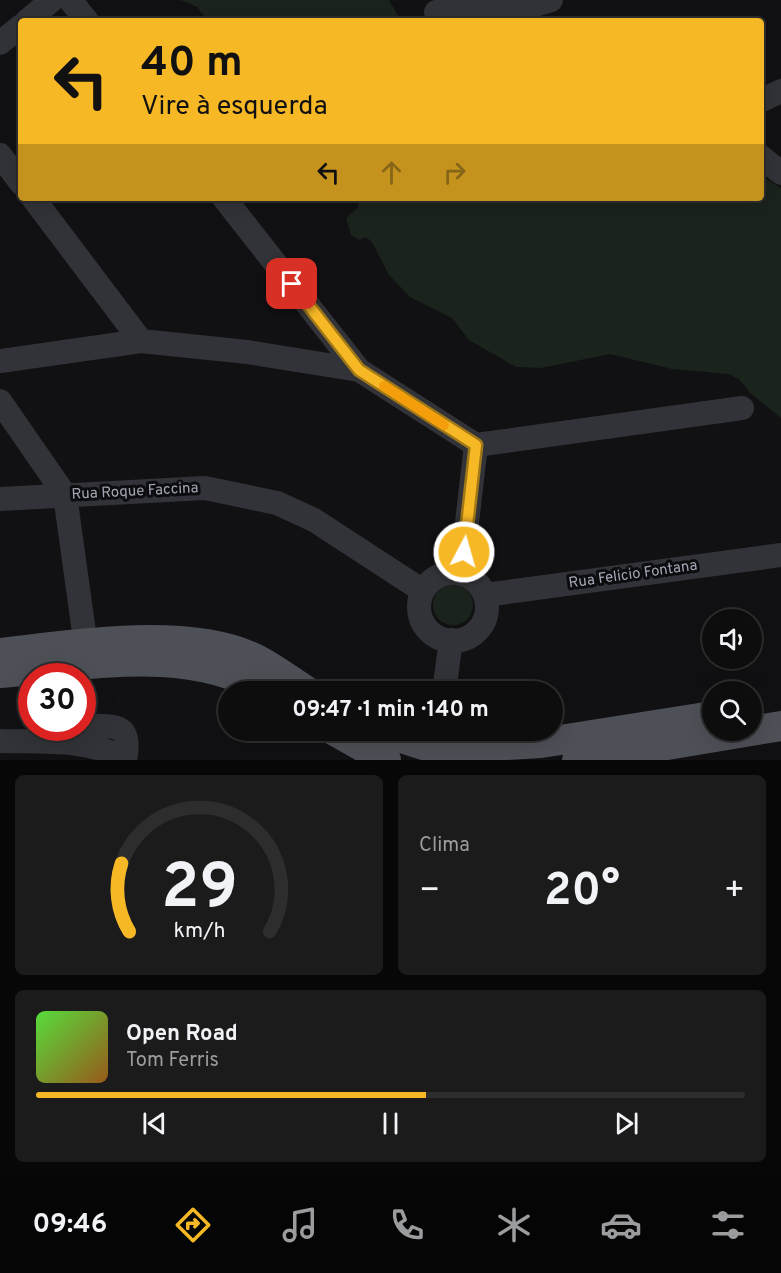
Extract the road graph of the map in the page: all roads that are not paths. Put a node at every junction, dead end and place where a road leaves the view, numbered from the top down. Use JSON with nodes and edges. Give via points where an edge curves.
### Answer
{"nodes":[{"id":1,"x":52,"y":0,"type":"edge"},
{"id":2,"x":70,"y":0,"type":"edge"},
{"id":3,"x":551,"y":0,"type":"edge"},
{"id":4,"x":436,"y":12,"type":"dead end"},
{"id":5,"x":31,"y":18,"type":"edge"},
{"id":6,"x":85,"y":18,"type":"edge"},
{"id":7,"x":18,"y":29,"type":"edge"},
{"id":8,"x":0,"y":44,"type":"edge"},
{"id":9,"x":781,"y":92,"type":"edge"},
{"id":10,"x":764,"y":99,"type":"edge"},
{"id":11,"x":0,"y":155,"type":"edge"},
{"id":12,"x":764,"y":159,"type":"edge"},
{"id":13,"x":781,"y":173,"type":"edge"},
{"id":14,"x":18,"y":179,"type":"edge"},
{"id":15,"x":35,"y":201,"type":"edge"},
{"id":16,"x":227,"y":201,"type":"edge"},
{"id":17,"x":141,"y":341,"type":"junction"},
{"id":18,"x":0,"y":361,"type":"edge"},
{"id":19,"x":359,"y":370,"type":"junction"},
{"id":20,"x":0,"y":400,"type":"edge"},
{"id":21,"x":742,"y":408,"type":"dead end"},
{"id":22,"x":476,"y":445,"type":"junction"},
{"id":23,"x":65,"y":495,"type":"junction"},
{"id":24,"x":0,"y":499,"type":"edge"},
{"id":25,"x":781,"y":555,"type":"edge"},
{"id":26,"x":461,"y":574,"type":"junction"},
{"id":27,"x":423,"y":591,"type":"junction"},
{"id":28,"x":485,"y":595,"type":"junction"},
{"id":29,"x":451,"y":640,"type":"junction"},
{"id":30,"x":0,"y":653,"type":"edge"},
{"id":31,"x":86,"y":655,"type":"junction"},
{"id":32,"x":0,"y":673,"type":"edge"},
{"id":33,"x":251,"y":681,"type":"edge"},
{"id":34,"x":291,"y":681,"type":"edge"},
{"id":35,"x":445,"y":681,"type":"edge"},
{"id":36,"x":781,"y":705,"type":"edge"},
{"id":37,"x":762,"y":708,"type":"edge"},
{"id":38,"x":702,"y":718,"type":"edge"},
{"id":39,"x":0,"y":725,"type":"edge"},
{"id":40,"x":18,"y":725,"type":"edge"},
{"id":41,"x":96,"y":726,"type":"edge"},
{"id":42,"x":781,"y":726,"type":"edge"},
{"id":43,"x":0,"y":741,"type":"edge"},
{"id":44,"x":352,"y":741,"type":"edge"},
{"id":45,"x":415,"y":741,"type":"edge"},
{"id":46,"x":437,"y":747,"type":"edge"},
{"id":47,"x":540,"y":751,"type":"edge"},
{"id":48,"x":126,"y":752,"type":"edge"},
{"id":49,"x":386,"y":760,"type":"edge"},
{"id":50,"x":577,"y":760,"type":"edge"}],
"edges":[{"from":1,"to":5,"type":"street"},
{"from":2,"to":6,"type":"street"},
{"from":3,"to":4,"type":"street","via":[[535,5]]},
{"from":7,"to":8,"type":"street"},
{"from":9,"to":10,"type":"street"},
{"from":11,"to":14,"type":"street"},
{"from":12,"to":13,"type":"street"},
{"from":15,"to":17,"type":"street"},
{"from":16,"to":19,"type":"street"},
{"from":17,"to":18,"type":"street"},
{"from":17,"to":19,"type":"street","via":[[247,352]]},
{"from":19,"to":22,"type":"street"},
{"from":20,"to":23,"type":"street"},
{"from":21,"to":22,"type":"street"},
{"from":22,"to":26,"type":"street"},
{"from":23,"to":24,"type":"street","name":"Rua Roque Faccina"},
{"from":23,"to":27,"type":"street","name":"Rua Roque Faccina","via":[[205,488],[277,503],[314,520]]},
{"from":23,"to":31,"type":"street"},
{"from":25,"to":28,"type":"street","name":"Rua Felicio Fontana"},
{"from":26,"to":27,"type":"street","via":[[439,576]]},
{"from":26,"to":28,"type":"street","via":[[472,578]]},
{"from":27,"to":29,"type":"street","via":[[423,623],[440,638]]},
{"from":28,"to":29,"type":"street","via":[[485,617],[480,627],[462,639]]},
{"from":29,"to":35,"type":"street"},
{"from":30,"to":31,"type":"main road"},
{"from":31,"to":32,"type":"main road"},
{"from":31,"to":33,"type":"main road","via":[[200,664]]},
{"from":31,"to":34,"type":"main road","via":[[174,642],[218,647],[256,659]]},
{"from":36,"to":37,"type":"main road"},
{"from":38,"to":47,"type":"main road"},
{"from":39,"to":40,"type":"street"},
{"from":41,"to":48,"type":"street","via":[[109,726]]},
{"from":42,"to":50,"type":"main road"},
{"from":43,"to":48,"type":"street","via":[[79,743]]},
{"from":44,"to":49,"type":"main road"},
{"from":45,"to":46,"type":"main road"},
{"from":46,"to":47,"type":"main road"}]}
